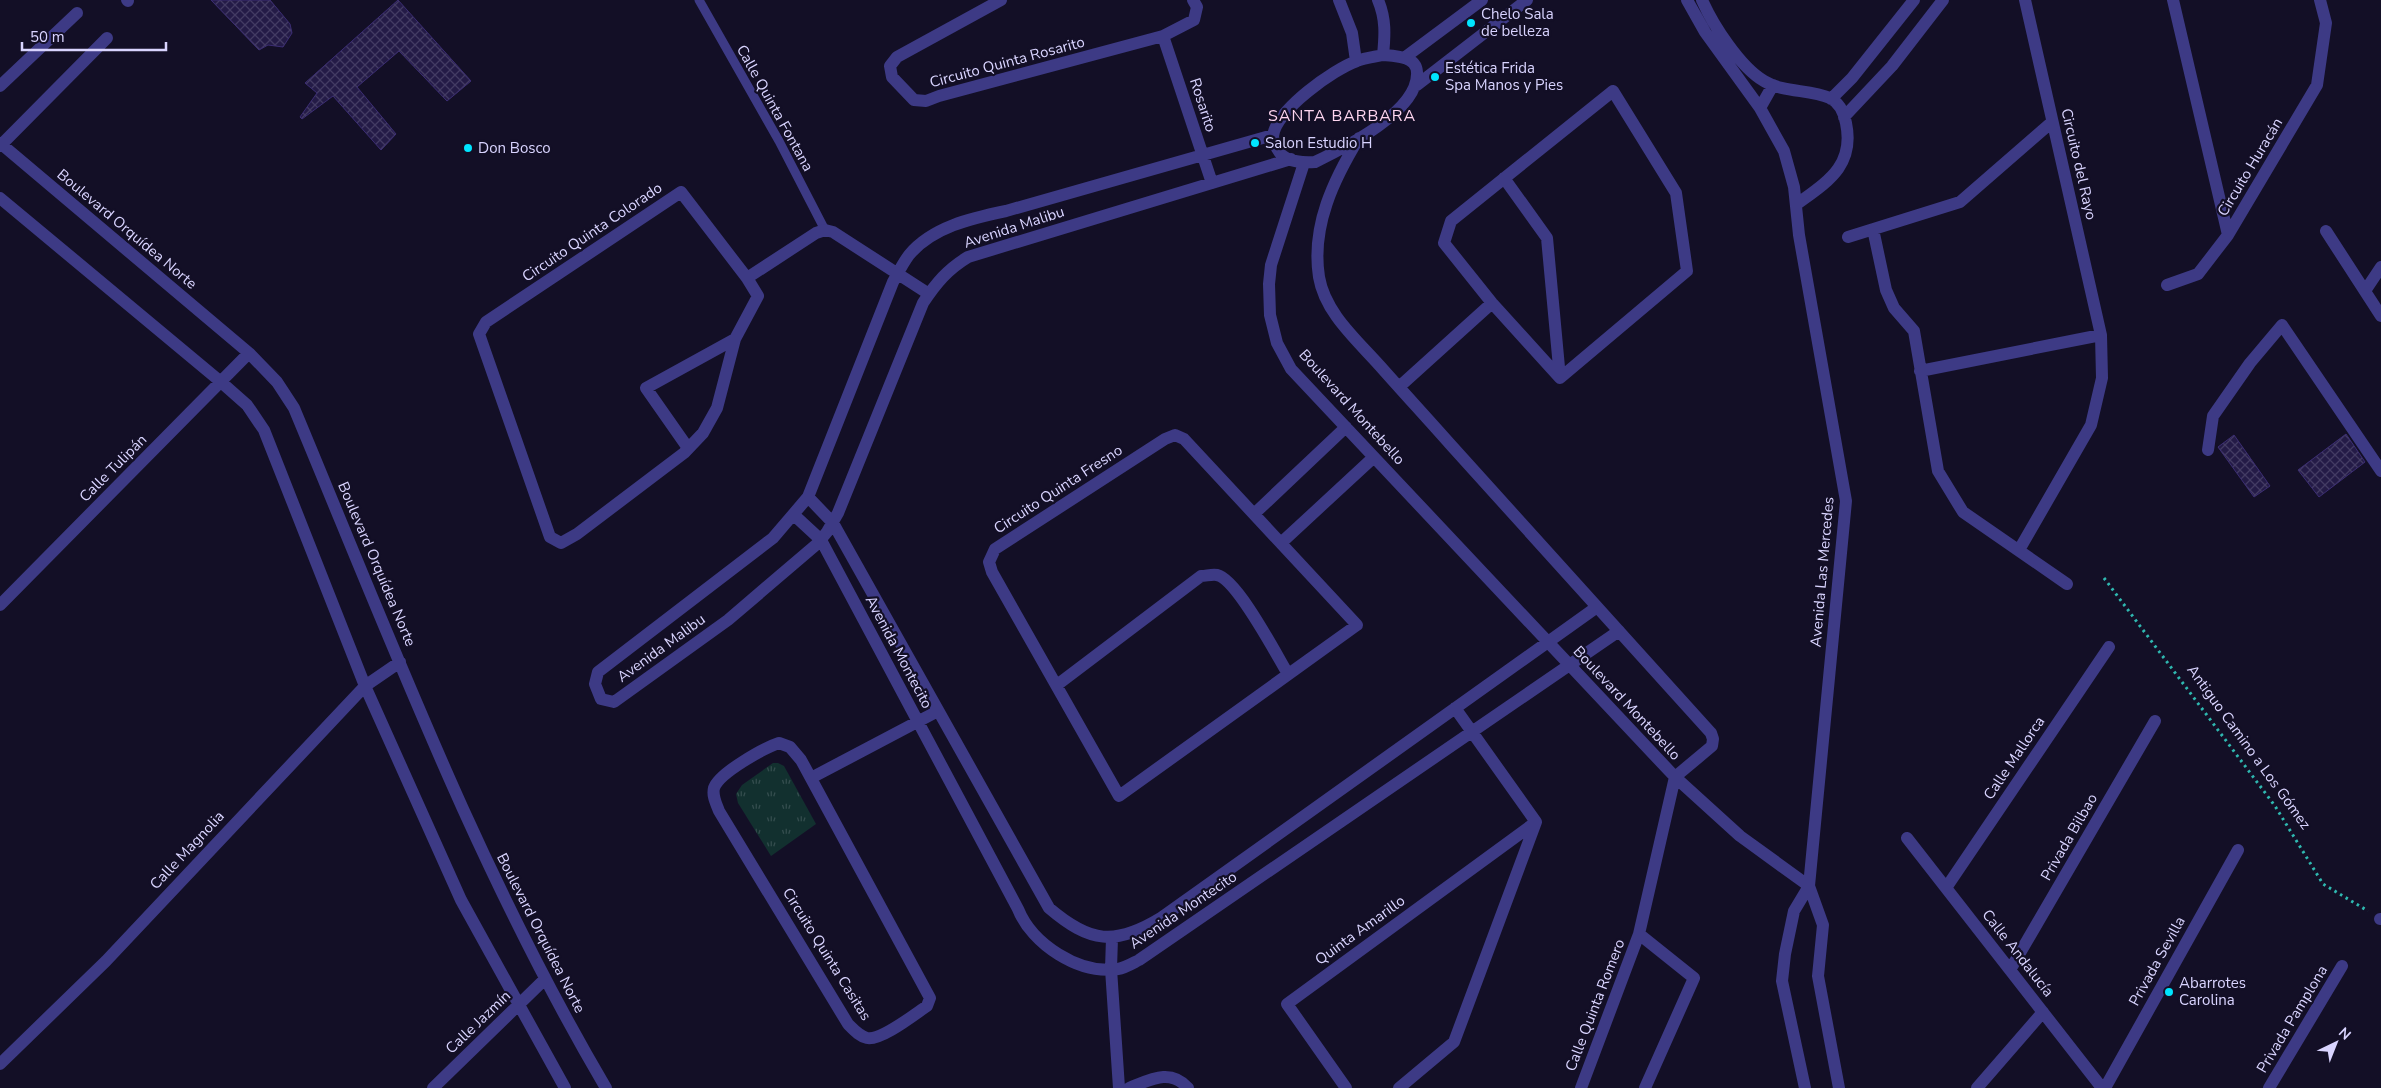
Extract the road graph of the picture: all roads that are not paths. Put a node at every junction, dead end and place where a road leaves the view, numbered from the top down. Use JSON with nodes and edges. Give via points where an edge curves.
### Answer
{"nodes":[{"id":1,"x":699,"y":0,"type":"edge"},
{"id":2,"x":1001,"y":0,"type":"edge"},
{"id":3,"x":1193,"y":0,"type":"edge"},
{"id":4,"x":1339,"y":0,"type":"edge"},
{"id":5,"x":1378,"y":0,"type":"edge"},
{"id":6,"x":1482,"y":0,"type":"edge"},
{"id":7,"x":1527,"y":0,"type":"edge"},
{"id":8,"x":1688,"y":0,"type":"edge"},
{"id":9,"x":1702,"y":0,"type":"edge"},
{"id":10,"x":1914,"y":0,"type":"edge"},
{"id":11,"x":1943,"y":0,"type":"edge"},
{"id":12,"x":2025,"y":0,"type":"edge"},
{"id":13,"x":2173,"y":0,"type":"edge"},
{"id":14,"x":2320,"y":0,"type":"edge"},
{"id":15,"x":77,"y":13,"type":"dead end"},
{"id":16,"x":1163,"y":36,"type":"junction"},
{"id":17,"x":107,"y":38,"type":"dead end"},
{"id":18,"x":1383,"y":55,"type":"junction"},
{"id":19,"x":1404,"y":58,"type":"junction"},
{"id":20,"x":1356,"y":61,"type":"junction"},
{"id":21,"x":1416,"y":85,"type":"junction"},
{"id":22,"x":0,"y":86,"type":"edge"},
{"id":23,"x":1774,"y":86,"type":"junction"},
{"id":24,"x":1831,"y":99,"type":"junction"},
{"id":25,"x":1760,"y":108,"type":"junction"},
{"id":26,"x":1844,"y":117,"type":"junction"},
{"id":27,"x":2052,"y":122,"type":"junction"},
{"id":28,"x":1273,"y":134,"type":"junction"},
{"id":29,"x":1359,"y":138,"type":"junction"},
{"id":30,"x":0,"y":144,"type":"edge"},
{"id":31,"x":1202,"y":155,"type":"junction"},
{"id":32,"x":1292,"y":159,"type":"junction"},
{"id":33,"x":1304,"y":163,"type":"junction"},
{"id":34,"x":1504,"y":178,"type":"junction"},
{"id":35,"x":1212,"y":183,"type":"junction"},
{"id":36,"x":0,"y":198,"type":"edge"},
{"id":37,"x":1797,"y":204,"type":"junction"},
{"id":38,"x":1872,"y":229,"type":"junction"},
{"id":39,"x":825,"y":230,"type":"junction"},
{"id":40,"x":2326,"y":232,"type":"dead end"},
{"id":41,"x":2228,"y":235,"type":"junction"},
{"id":42,"x":1848,"y":237,"type":"dead end"},
{"id":43,"x":2381,"y":268,"type":"edge"},
{"id":44,"x":898,"y":274,"type":"junction"},
{"id":45,"x":748,"y":278,"type":"junction"},
{"id":46,"x":2167,"y":285,"type":"dead end"},
{"id":47,"x":2365,"y":291,"type":"junction"},
{"id":48,"x":929,"y":294,"type":"junction"},
{"id":49,"x":1492,"y":303,"type":"junction"},
{"id":50,"x":2381,"y":316,"type":"edge"},
{"id":51,"x":2101,"y":335,"type":"junction"},
{"id":52,"x":735,"y":339,"type":"junction"},
{"id":53,"x":249,"y":353,"type":"junction"},
{"id":54,"x":1920,"y":371,"type":"junction"},
{"id":55,"x":1560,"y":378,"type":"junction"},
{"id":56,"x":221,"y":382,"type":"junction"},
{"id":57,"x":1399,"y":387,"type":"junction"},
{"id":58,"x":1346,"y":427,"type":"junction"},
{"id":59,"x":688,"y":448,"type":"junction"},
{"id":60,"x":2208,"y":450,"type":"dead end"},
{"id":61,"x":1374,"y":457,"type":"junction"},
{"id":62,"x":2381,"y":471,"type":"edge"},
{"id":63,"x":808,"y":497,"type":"junction"},
{"id":64,"x":1254,"y":514,"type":"junction"},
{"id":65,"x":794,"y":515,"type":"junction"},
{"id":66,"x":833,"y":523,"type":"junction"},
{"id":67,"x":821,"y":540,"type":"junction"},
{"id":68,"x":1281,"y":543,"type":"junction"},
{"id":69,"x":2019,"y":550,"type":"junction"},
{"id":70,"x":2067,"y":584,"type":"dead end"},
{"id":71,"x":0,"y":604,"type":"edge"},
{"id":72,"x":1597,"y":607,"type":"junction"},
{"id":73,"x":1619,"y":631,"type":"junction"},
{"id":74,"x":1547,"y":642,"type":"junction"},
{"id":75,"x":2109,"y":647,"type":"dead end"},
{"id":76,"x":400,"y":662,"type":"junction"},
{"id":77,"x":1570,"y":666,"type":"junction"},
{"id":78,"x":1288,"y":674,"type":"junction"},
{"id":79,"x":1057,"y":685,"type":"junction"},
{"id":80,"x":365,"y":686,"type":"junction"},
{"id":81,"x":1456,"y":708,"type":"junction"},
{"id":82,"x":938,"y":711,"type":"junction"},
{"id":83,"x":2155,"y":721,"type":"dead end"},
{"id":84,"x":918,"y":722,"type":"junction"},
{"id":85,"x":1472,"y":732,"type":"junction"},
{"id":86,"x":1675,"y":777,"type":"junction"},
{"id":87,"x":811,"y":778,"type":"junction"},
{"id":88,"x":1536,"y":822,"type":"junction"},
{"id":89,"x":1907,"y":838,"type":"dead end"},
{"id":90,"x":2238,"y":850,"type":"dead end"},
{"id":91,"x":1809,"y":886,"type":"junction"},
{"id":92,"x":1946,"y":888,"type":"junction"},
{"id":93,"x":1639,"y":934,"type":"junction"},
{"id":94,"x":1112,"y":938,"type":"junction"},
{"id":95,"x":2342,"y":966,"type":"dead end"},
{"id":96,"x":1111,"y":969,"type":"junction"},
{"id":97,"x":2010,"y":970,"type":"junction"},
{"id":98,"x":544,"y":979,"type":"junction"},
{"id":99,"x":519,"y":1005,"type":"junction"},
{"id":100,"x":2043,"y":1012,"type":"junction"},
{"id":101,"x":0,"y":1064,"type":"edge"},
{"id":102,"x":433,"y":1088,"type":"edge"},
{"id":103,"x":565,"y":1088,"type":"edge"},
{"id":104,"x":606,"y":1088,"type":"edge"},
{"id":105,"x":1119,"y":1088,"type":"edge"},
{"id":106,"x":1128,"y":1088,"type":"edge"},
{"id":107,"x":1188,"y":1088,"type":"edge"},
{"id":108,"x":1346,"y":1088,"type":"edge"},
{"id":109,"x":1400,"y":1088,"type":"edge"},
{"id":110,"x":1581,"y":1088,"type":"edge"},
{"id":111,"x":1644,"y":1088,"type":"edge"},
{"id":112,"x":1805,"y":1088,"type":"edge"},
{"id":113,"x":1839,"y":1088,"type":"edge"},
{"id":114,"x":1977,"y":1088,"type":"edge"},
{"id":115,"x":2103,"y":1088,"type":"edge"},
{"id":116,"x":2269,"y":1088,"type":"edge"}],
"edges":[{"from":1,"to":39,"type":"lane","name":"Calle Quinta Fontana"},
{"from":2,"to":16,"type":"street","name":"Circuito Quinta Rosarito","via":[[897,57],[890,66],[892,77],[914,100],[926,102]]},
{"from":3,"to":16,"type":"street","name":"Circuito Quinta Rosarito","via":[[1197,7],[1194,20]]},
{"from":4,"to":20,"type":"street","via":[[1352,33]]},
{"from":5,"to":18,"type":"street","via":[[1383,10],[1385,30]]},
{"from":6,"to":19,"type":"street"},
{"from":7,"to":21,"type":"street"},
{"from":8,"to":25,"type":"street","name":"Avenida Las Mercedes","via":[[1705,32]]},
{"from":9,"to":23,"type":"street","via":[[1750,71]]},
{"from":10,"to":24,"type":"street","via":[[1852,78]]},
{"from":11,"to":26,"type":"street","via":[[1892,66]]},
{"from":12,"to":27,"type":"street","name":"Circuito del Rayo"},
{"from":13,"to":41,"type":"street","name":"Circuito Huracán"},
{"from":14,"to":41,"type":"street","name":"Circuito Huracán","via":[[2326,23],[2317,85]]},
{"from":15,"to":22,"type":"street"},
{"from":16,"to":31,"type":"street","name":"Rosarito"},
{"from":17,"to":30,"type":"street"},
{"from":18,"to":19,"type":"street"},
{"from":18,"to":20,"type":"street"},
{"from":19,"to":21,"type":"street","via":[[1417,69]]},
{"from":20,"to":28,"type":"street","via":[[1306,93],[1280,121]]},
{"from":21,"to":29,"type":"street","via":[[1402,105]]},
{"from":23,"to":24,"type":"street"},
{"from":23,"to":25,"type":"street"},
{"from":24,"to":26,"type":"street"},
{"from":25,"to":37,"type":"street","name":"Avenida Las Mercedes","via":[[1784,151]]},
{"from":26,"to":37,"type":"street","via":[[1847,151],[1840,166],[1831,180]]},
{"from":27,"to":38,"type":"street","via":[[1960,202]]},
{"from":27,"to":51,"type":"street","name":"Circuito del Rayo"},
{"from":28,"to":31,"type":"street","name":"Avenida Malibu"},
{"from":28,"to":32,"type":"street","via":[[1274,145],[1283,157]]},
{"from":29,"to":33,"type":"street","via":[[1316,162]]},
{"from":29,"to":57,"type":"street","name":"Boulevard Montebello","via":[[1338,172],[1323,213],[1318,249],[1319,277],[1327,302],[1338,318]]},
{"from":30,"to":53,"type":"street","name":"Boulevard Orquídea Norte"},
{"from":31,"to":35,"type":"street","name":"Rosarito"},
{"from":31,"to":44,"type":"street","name":"Avenida Malibu","via":[[964,220],[930,238],[909,255]]},
{"from":32,"to":33,"type":"street"},
{"from":32,"to":35,"type":"street","name":"Avenida Malibu"},
{"from":33,"to":58,"type":"street","name":"Boulevard Montebello","via":[[1271,265],[1270,315],[1277,343],[1291,369]]},
{"from":34,"to":49,"type":"street","via":[[1451,221],[1444,243]]},
{"from":34,"to":55,"type":"street","via":[[1547,238]]},
{"from":34,"to":55,"type":"street","via":[[1612,91],[1676,193],[1687,270]]},
{"from":35,"to":48,"type":"street","name":"Avenida Malibu","via":[[968,258],[951,268]]},
{"from":36,"to":56,"type":"street"},
{"from":37,"to":91,"type":"street","name":"Avenida Las Mercedes","via":[[1799,235],[1846,501]]},
{"from":38,"to":42,"type":"street"},
{"from":38,"to":54,"type":"street","via":[[1886,290],[1894,308],[1914,331]]},
{"from":39,"to":44,"type":"street"},
{"from":39,"to":45,"type":"street"},
{"from":40,"to":47,"type":"street"},
{"from":41,"to":46,"type":"street","via":[[2198,274]]},
{"from":43,"to":47,"type":"street"},
{"from":44,"to":48,"type":"street"},
{"from":44,"to":63,"type":"street","name":"Avenida Malibu"},
{"from":45,"to":52,"type":"street","name":"Circuito Quinta Colorado","via":[[758,296]]},
{"from":45,"to":59,"type":"street","name":"Circuito Quinta Colorado","via":[[681,192],[486,322],[478,334],[550,537],[561,543]]},
{"from":47,"to":50,"type":"street"},
{"from":48,"to":66,"type":"street","name":"Avenida Malibu"},
{"from":49,"to":55,"type":"street"},
{"from":49,"to":57,"type":"street"},
{"from":51,"to":54,"type":"street"},
{"from":51,"to":69,"type":"street","name":"Circuito del Rayo","via":[[2102,378],[2091,425]]},
{"from":52,"to":59,"type":"street","name":"Circuito Quinta Colorado","via":[[717,408],[703,433]]},
{"from":52,"to":59,"type":"street","via":[[646,388]]},
{"from":53,"to":56,"type":"street","name":"Calle Tulipán"},
{"from":53,"to":76,"type":"street","name":"Boulevard Orquídea Norte","via":[[277,382],[294,408]]},
{"from":54,"to":69,"type":"street","via":[[1938,472],[1963,512]]},
{"from":56,"to":71,"type":"street","name":"Calle Tulipán"},
{"from":56,"to":80,"type":"street","via":[[248,405],[264,430]]},
{"from":57,"to":72,"type":"street","name":"Boulevard Montebello"},
{"from":58,"to":61,"type":"street","name":"Boulevard Montebello"},
{"from":58,"to":64,"type":"street"},
{"from":60,"to":62,"type":"street","via":[[2213,416],[2250,363],[2282,325]]},
{"from":61,"to":68,"type":"street"},
{"from":61,"to":74,"type":"street","name":"Boulevard Montebello"},
{"from":63,"to":65,"type":"street","name":"Avenida Malibu"},
{"from":63,"to":66,"type":"street","name":"Avenida Montecito"},
{"from":64,"to":68,"type":"street","name":"Circuito Quinta Fresno"},
{"from":64,"to":79,"type":"street","name":"Circuito Quinta Fresno","via":[[1184,439],[1175,435],[995,550],[989,562],[992,572]]},
{"from":65,"to":67,"type":"street","name":"Avenida Montecito"},
{"from":65,"to":67,"type":"street","name":"Avenida Malibu","via":[[773,538],[598,672],[595,684],[601,699],[614,702],[720,626]]},
{"from":66,"to":67,"type":"street","name":"Avenida Malibu"},
{"from":66,"to":82,"type":"street","name":"Avenida Montecito"},
{"from":67,"to":84,"type":"street","name":"Avenida Montecito"},
{"from":68,"to":78,"type":"street","name":"Circuito Quinta Fresno","via":[[1357,625]]},
{"from":69,"to":70,"type":"street"},
{"from":72,"to":73,"type":"street","name":"Boulevard Montebello"},
{"from":72,"to":74,"type":"street","name":"Avenida Montecito"},
{"from":73,"to":77,"type":"street","name":"Avenida Montecito"},
{"from":73,"to":86,"type":"street","name":"Boulevard Montebello","via":[[1711,733],[1712,746]]},
{"from":74,"to":77,"type":"street","name":"Boulevard Montebello"},
{"from":74,"to":81,"type":"street","name":"Avenida Montecito"},
{"from":75,"to":92,"type":"street","name":"Calle Mallorca"},
{"from":76,"to":80,"type":"street","name":"Calle Magnolia"},
{"from":76,"to":98,"type":"street","name":"Boulevard Orquídea Norte","via":[[472,832]]},
{"from":77,"to":85,"type":"street","name":"Avenida Montecito"},
{"from":77,"to":86,"type":"street","name":"Boulevard Montebello"},
{"from":78,"to":79,"type":"street","via":[[1239,592],[1216,574],[1201,576]]},
{"from":78,"to":79,"type":"street","name":"Circuito Quinta Fresno","via":[[1119,796]]},
{"from":80,"to":99,"type":"street","via":[[462,900]]},
{"from":80,"to":101,"type":"street","name":"Calle Magnolia","via":[[106,960]]},
{"from":81,"to":85,"type":"street"},
{"from":81,"to":94,"type":"street","name":"Avenida Montecito","via":[[1161,918],[1140,931]]},
{"from":82,"to":84,"type":"street"},
{"from":82,"to":94,"type":"street","name":"Avenida Montecito","via":[[1049,908],[1068,924],[1090,934]]},
{"from":83,"to":97,"type":"street","name":"Privada Bilbao"},
{"from":84,"to":87,"type":"street"},
{"from":84,"to":96,"type":"street","name":"Avenida Montecito","via":[[1024,923],[1068,960],[1091,969]]},
{"from":85,"to":88,"type":"street"},
{"from":85,"to":96,"type":"street","name":"Avenida Montecito","via":[[1140,960]]},
{"from":86,"to":91,"type":"street","via":[[1740,836]]},
{"from":86,"to":93,"type":"street","name":"Calle Quinta Romero"},
{"from":87,"to":87,"type":"street","name":"Circuito Quinta Casitas","via":[[930,998],[927,1006],[882,1035],[869,1038],[856,1033],[848,1024],[714,798],[715,786],[725,775],[779,743],[790,747]]},
{"from":88,"to":108,"type":"street","name":"Quinta Amarillo","via":[[1287,1004]]},
{"from":88,"to":109,"type":"street","via":[[1454,1042]]},
{"from":89,"to":92,"type":"street","name":"Calle Andalucía"},
{"from":90,"to":115,"type":"street","name":"Privada Sevilla"},
{"from":91,"to":112,"type":"street","name":"Avenida Las Mercedes","via":[[1794,910],[1782,981]]},
{"from":91,"to":113,"type":"street","name":"Avenida Las Mercedes","via":[[1823,925],[1818,976]]},
{"from":92,"to":97,"type":"street","name":"Calle Andalucía"},
{"from":93,"to":110,"type":"street","name":"Calle Quinta Romero"},
{"from":93,"to":111,"type":"street","name":"Calle Quinta Romero","via":[[1694,978]]},
{"from":94,"to":96,"type":"street"},
{"from":95,"to":116,"type":"street","name":"Privada Pamplona"},
{"from":96,"to":105,"type":"street"},
{"from":97,"to":100,"type":"street","name":"Calle Andalucía"},
{"from":98,"to":99,"type":"street","name":"Calle Jazmín"},
{"from":98,"to":104,"type":"street","name":"Boulevard Orquídea Norte"},
{"from":99,"to":102,"type":"street","name":"Calle Jazmín"},
{"from":99,"to":103,"type":"street"},
{"from":100,"to":114,"type":"street"},
{"from":100,"to":115,"type":"street","name":"Calle Andalucía"},
{"from":106,"to":107,"type":"street","via":[[1164,1075],[1178,1079]]}]}
